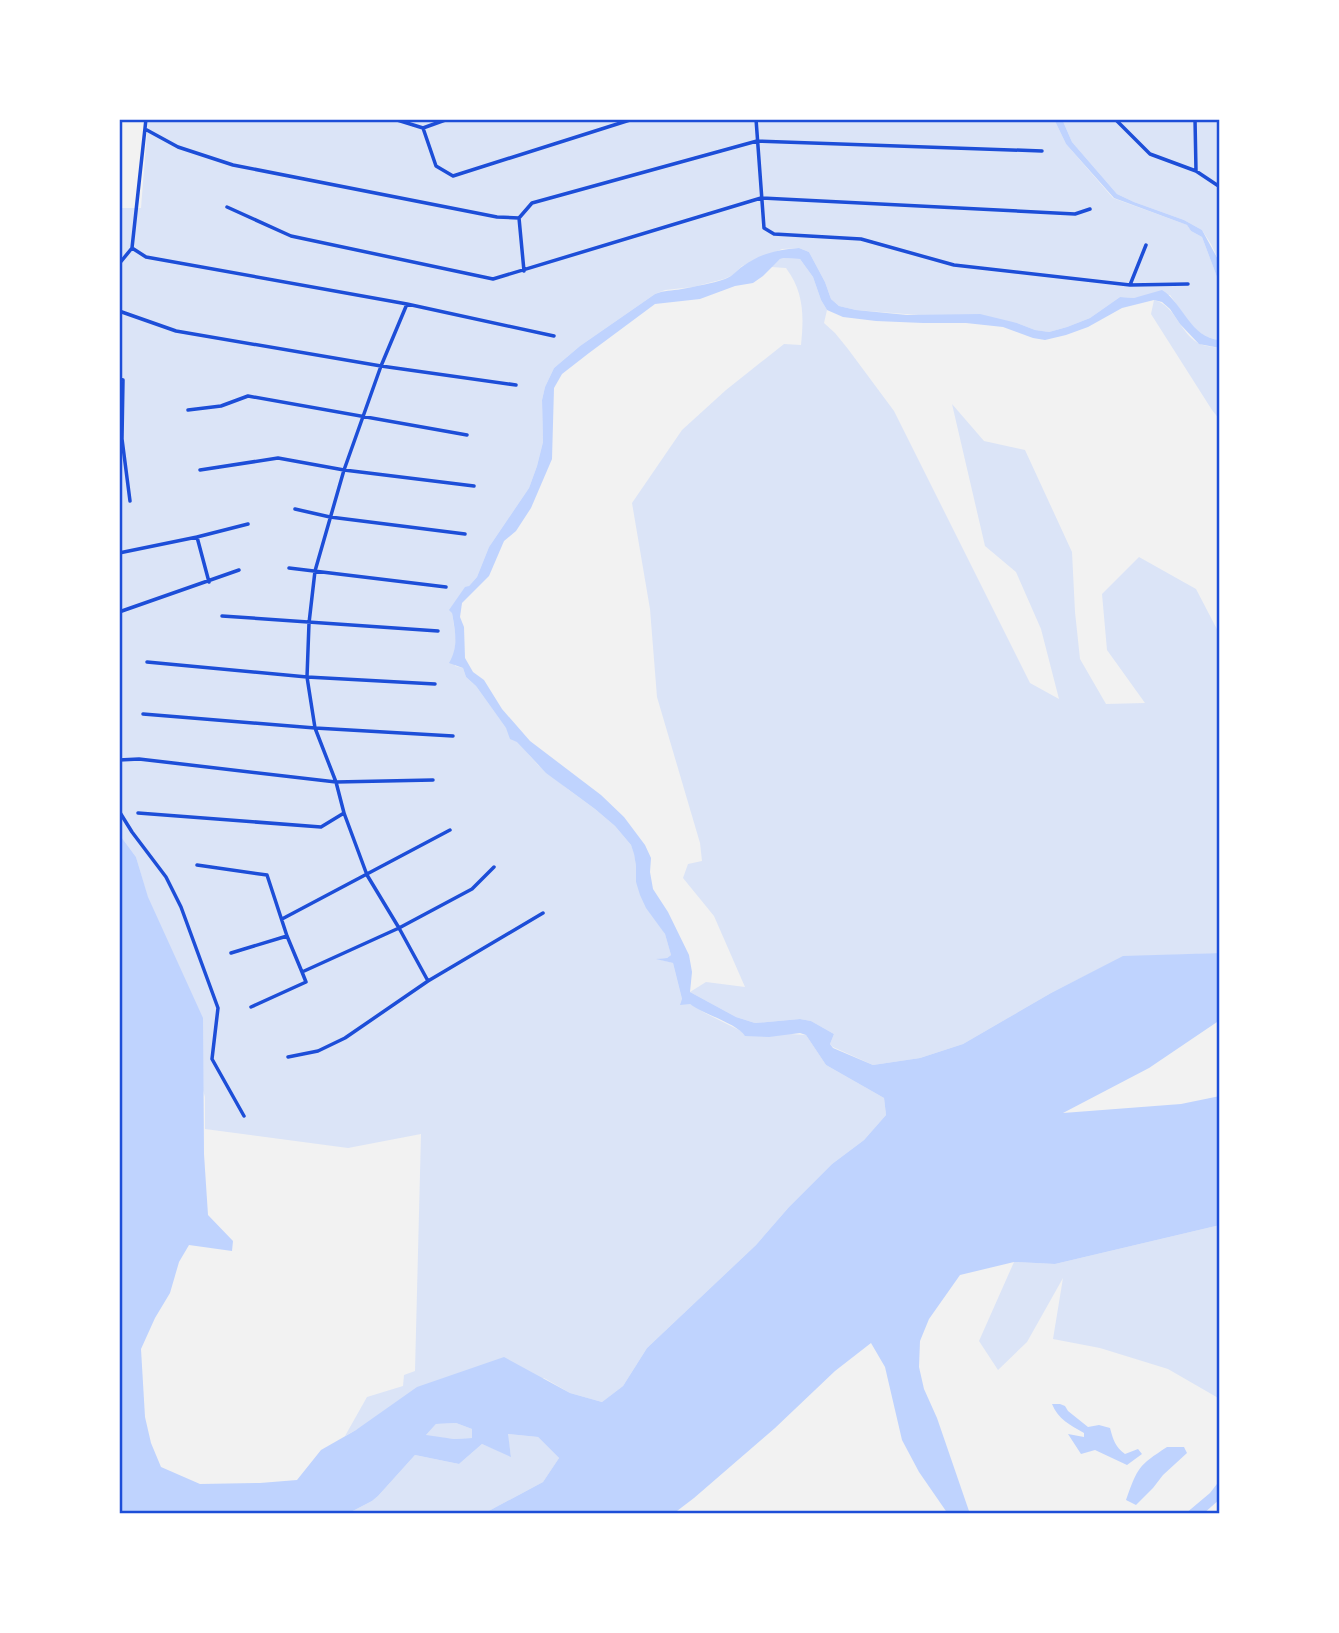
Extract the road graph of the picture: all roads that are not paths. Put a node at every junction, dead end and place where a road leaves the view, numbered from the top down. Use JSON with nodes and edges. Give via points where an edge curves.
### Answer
{"nodes":[{"id":1,"x":146,"y":119,"type":"edge"},
{"id":2,"x":394,"y":119,"type":"edge"},
{"id":3,"x":448,"y":119,"type":"edge"},
{"id":4,"x":633,"y":119,"type":"edge"},
{"id":5,"x":756,"y":119,"type":"edge"},
{"id":6,"x":1115,"y":119,"type":"edge"},
{"id":7,"x":1195,"y":119,"type":"edge"},
{"id":8,"x":424,"y":128,"type":"junction"},
{"id":9,"x":145,"y":129,"type":"junction"},
{"id":10,"x":757,"y":141,"type":"junction"},
{"id":11,"x":1042,"y":151,"type":"dead end"},
{"id":12,"x":1196,"y":171,"type":"junction"},
{"id":13,"x":1220,"y":187,"type":"edge"},
{"id":14,"x":761,"y":198,"type":"junction"},
{"id":15,"x":227,"y":207,"type":"dead end"},
{"id":16,"x":1090,"y":209,"type":"dead end"},
{"id":17,"x":519,"y":218,"type":"junction"},
{"id":18,"x":1146,"y":245,"type":"dead end"},
{"id":19,"x":132,"y":248,"type":"junction"},
{"id":20,"x":119,"y":264,"type":"edge"},
{"id":21,"x":524,"y":271,"type":"junction"},
{"id":22,"x":1188,"y":284,"type":"dead end"},
{"id":23,"x":1130,"y":285,"type":"junction"},
{"id":24,"x":407,"y":304,"type":"junction"},
{"id":25,"x":119,"y":311,"type":"edge"},
{"id":26,"x":554,"y":336,"type":"dead end"},
{"id":27,"x":381,"y":366,"type":"junction"},
{"id":28,"x":119,"y":379,"type":"edge"},
{"id":29,"x":516,"y":385,"type":"dead end"},
{"id":30,"x":188,"y":410,"type":"dead end"},
{"id":31,"x":365,"y":416,"type":"junction"},
{"id":32,"x":467,"y":435,"type":"dead end"},
{"id":33,"x":121,"y":439,"type":"edge"},
{"id":34,"x":200,"y":470,"type":"dead end"},
{"id":35,"x":344,"y":470,"type":"junction"},
{"id":36,"x":474,"y":486,"type":"dead end"},
{"id":37,"x":130,"y":500,"type":"dead end"},
{"id":38,"x":295,"y":509,"type":"dead end"},
{"id":39,"x":330,"y":517,"type":"junction"},
{"id":40,"x":248,"y":524,"type":"dead end"},
{"id":41,"x":465,"y":534,"type":"dead end"},
{"id":42,"x":197,"y":537,"type":"junction"},
{"id":43,"x":119,"y":552,"type":"edge"},
{"id":44,"x":289,"y":568,"type":"dead end"},
{"id":45,"x":239,"y":570,"type":"dead end"},
{"id":46,"x":315,"y":571,"type":"junction"},
{"id":47,"x":209,"y":582,"type":"junction"},
{"id":48,"x":446,"y":587,"type":"dead end"},
{"id":49,"x":119,"y":611,"type":"edge"},
{"id":50,"x":222,"y":616,"type":"dead end"},
{"id":51,"x":309,"y":623,"type":"junction"},
{"id":52,"x":438,"y":631,"type":"dead end"},
{"id":53,"x":147,"y":662,"type":"dead end"},
{"id":54,"x":307,"y":677,"type":"junction"},
{"id":55,"x":435,"y":684,"type":"dead end"},
{"id":56,"x":143,"y":714,"type":"dead end"},
{"id":57,"x":315,"y":728,"type":"junction"},
{"id":58,"x":453,"y":736,"type":"dead end"},
{"id":59,"x":119,"y":760,"type":"edge"},
{"id":60,"x":433,"y":780,"type":"dead end"},
{"id":61,"x":336,"y":782,"type":"junction"},
{"id":62,"x":119,"y":811,"type":"edge"},
{"id":63,"x":138,"y":813,"type":"dead end"},
{"id":64,"x":344,"y":813,"type":"junction"},
{"id":65,"x":450,"y":830,"type":"dead end"},
{"id":66,"x":197,"y":865,"type":"dead end"},
{"id":67,"x":494,"y":867,"type":"dead end"},
{"id":68,"x":367,"y":875,"type":"junction"},
{"id":69,"x":543,"y":913,"type":"dead end"},
{"id":70,"x":282,"y":919,"type":"junction"},
{"id":71,"x":399,"y":928,"type":"junction"},
{"id":72,"x":287,"y":936,"type":"junction"},
{"id":73,"x":231,"y":953,"type":"dead end"},
{"id":74,"x":302,"y":972,"type":"junction"},
{"id":75,"x":428,"y":981,"type":"junction"},
{"id":76,"x":251,"y":1007,"type":"dead end"},
{"id":77,"x":288,"y":1057,"type":"dead end"},
{"id":78,"x":244,"y":1116,"type":"dead end"}],
"edges":[{"from":1,"to":9,"type":"street"},
{"from":2,"to":8,"type":"street"},
{"from":3,"to":8,"type":"street"},
{"from":4,"to":8,"type":"street","via":[[453,176],[436,166]]},
{"from":5,"to":10,"type":"street"},
{"from":6,"to":12,"type":"street","via":[[1150,154]]},
{"from":7,"to":12,"type":"street"},
{"from":9,"to":17,"type":"street","via":[[178,147],[233,165]]},
{"from":9,"to":19,"type":"street"},
{"from":10,"to":11,"type":"street"},
{"from":10,"to":14,"type":"street"},
{"from":10,"to":17,"type":"street","via":[[531,203]]},
{"from":12,"to":13,"type":"street"},
{"from":14,"to":16,"type":"street","via":[[1075,214]]},
{"from":14,"to":21,"type":"street"},
{"from":14,"to":23,"type":"street","via":[[764,228],[774,234],[861,239],[954,265]]},
{"from":15,"to":21,"type":"street","via":[[291,236],[493,279]]},
{"from":17,"to":21,"type":"street"},
{"from":18,"to":23,"type":"street"},
{"from":19,"to":20,"type":"street"},
{"from":19,"to":24,"type":"street","via":[[146,257]]},
{"from":22,"to":23,"type":"street"},
{"from":24,"to":26,"type":"street"},
{"from":24,"to":27,"type":"street"},
{"from":25,"to":27,"type":"street","via":[[176,331]]},
{"from":27,"to":29,"type":"street"},
{"from":27,"to":31,"type":"street"},
{"from":28,"to":33,"type":"street","via":[[123,380]]},
{"from":30,"to":31,"type":"street","via":[[221,406],[248,396]]},
{"from":31,"to":32,"type":"street"},
{"from":31,"to":35,"type":"street"},
{"from":33,"to":37,"type":"street"},
{"from":34,"to":35,"type":"street","via":[[278,458]]},
{"from":35,"to":36,"type":"street"},
{"from":35,"to":39,"type":"street"},
{"from":38,"to":39,"type":"street"},
{"from":39,"to":41,"type":"street"},
{"from":39,"to":46,"type":"street"},
{"from":40,"to":42,"type":"street"},
{"from":42,"to":43,"type":"street"},
{"from":42,"to":47,"type":"street"},
{"from":44,"to":46,"type":"street"},
{"from":45,"to":47,"type":"street"},
{"from":46,"to":48,"type":"street"},
{"from":46,"to":51,"type":"street"},
{"from":47,"to":49,"type":"street"},
{"from":50,"to":51,"type":"street"},
{"from":51,"to":52,"type":"street"},
{"from":51,"to":54,"type":"street"},
{"from":53,"to":54,"type":"street"},
{"from":54,"to":55,"type":"street"},
{"from":54,"to":57,"type":"street"},
{"from":56,"to":57,"type":"street"},
{"from":57,"to":58,"type":"street"},
{"from":57,"to":61,"type":"street"},
{"from":59,"to":61,"type":"street"},
{"from":60,"to":61,"type":"street"},
{"from":61,"to":64,"type":"street"},
{"from":62,"to":78,"type":"street","via":[[181,906],[218,1008],[212,1059]]},
{"from":63,"to":64,"type":"street","via":[[321,827]]},
{"from":64,"to":68,"type":"street"},
{"from":65,"to":68,"type":"street"},
{"from":66,"to":70,"type":"street","via":[[267,875]]},
{"from":67,"to":71,"type":"street","via":[[472,889]]},
{"from":68,"to":70,"type":"street"},
{"from":68,"to":71,"type":"street"},
{"from":69,"to":75,"type":"street"},
{"from":70,"to":72,"type":"street"},
{"from":71,"to":74,"type":"street"},
{"from":71,"to":75,"type":"street"},
{"from":72,"to":73,"type":"street"},
{"from":72,"to":74,"type":"street"},
{"from":74,"to":76,"type":"street","via":[[306,982]]},
{"from":75,"to":77,"type":"street","via":[[345,1038],[318,1051]]}]}
